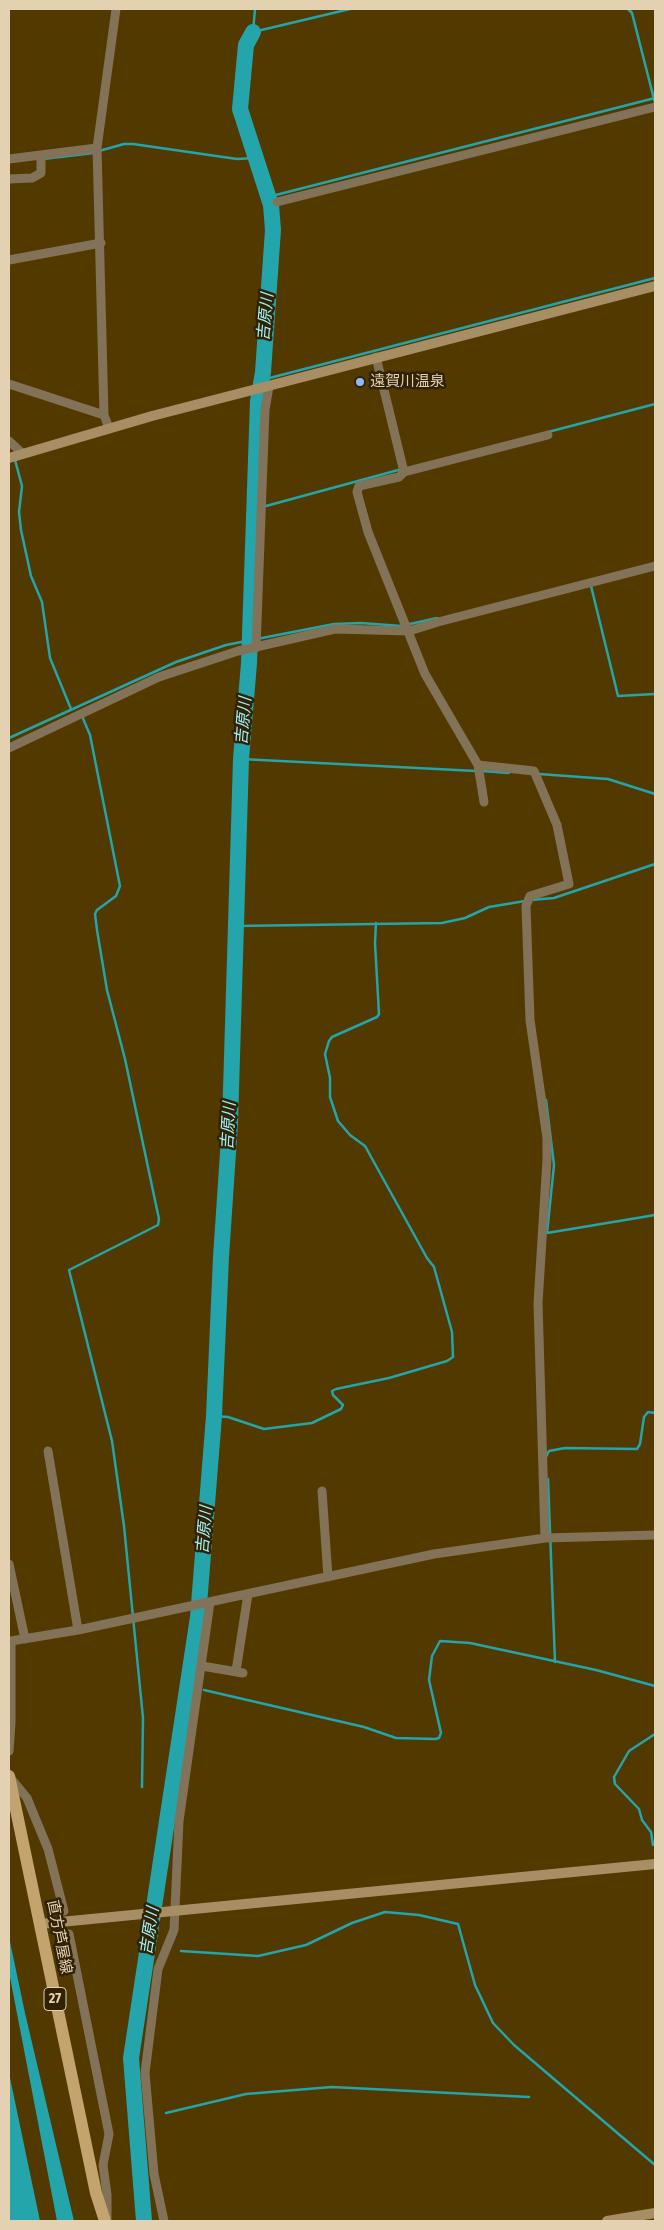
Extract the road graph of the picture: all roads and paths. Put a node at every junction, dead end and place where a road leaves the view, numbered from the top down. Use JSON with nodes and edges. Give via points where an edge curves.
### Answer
{"nodes":[{"id":1,"x":116,"y":9,"type":"edge"},
{"id":2,"x":655,"y":107,"type":"edge"},
{"id":3,"x":97,"y":148,"type":"junction"},
{"id":4,"x":41,"y":155,"type":"junction"},
{"id":5,"x":9,"y":158,"type":"edge"},
{"id":6,"x":9,"y":179,"type":"edge"},
{"id":7,"x":277,"y":202,"type":"dead end"},
{"id":8,"x":101,"y":243,"type":"junction"},
{"id":9,"x":9,"y":260,"type":"edge"},
{"id":10,"x":655,"y":286,"type":"edge"},
{"id":11,"x":376,"y":358,"type":"junction"},
{"id":12,"x":9,"y":384,"type":"edge"},
{"id":13,"x":269,"y":386,"type":"junction"},
{"id":14,"x":104,"y":415,"type":"junction"},
{"id":15,"x":109,"y":428,"type":"junction"},
{"id":16,"x":548,"y":435,"type":"dead end"},
{"id":17,"x":9,"y":441,"type":"edge"},
{"id":18,"x":23,"y":454,"type":"junction"},
{"id":19,"x":9,"y":458,"type":"edge"},
{"id":20,"x":404,"y":472,"type":"junction"},
{"id":21,"x":655,"y":566,"type":"edge"},
{"id":22,"x":409,"y":632,"type":"junction"},
{"id":23,"x":256,"y":648,"type":"junction"},
{"id":24,"x":9,"y":748,"type":"edge"},
{"id":25,"x":478,"y":765,"type":"junction"},
{"id":26,"x":484,"y":802,"type":"dead end"},
{"id":27,"x":48,"y":1451,"type":"dead end"},
{"id":28,"x":322,"y":1491,"type":"dead end"},
{"id":29,"x":655,"y":1536,"type":"edge"},
{"id":30,"x":545,"y":1538,"type":"junction"},
{"id":31,"x":9,"y":1564,"type":"edge"},
{"id":32,"x":328,"y":1577,"type":"junction"},
{"id":33,"x":248,"y":1594,"type":"junction"},
{"id":34,"x":210,"y":1602,"type":"junction"},
{"id":35,"x":78,"y":1630,"type":"junction"},
{"id":36,"x":10,"y":1638,"type":"edge"},
{"id":37,"x":25,"y":1639,"type":"junction"},
{"id":38,"x":202,"y":1666,"type":"junction"},
{"id":39,"x":9,"y":1751,"type":"edge"},
{"id":40,"x":9,"y":1776,"type":"edge"},
{"id":41,"x":655,"y":1864,"type":"edge"},
{"id":42,"x":64,"y":1911,"type":"dead end"},
{"id":43,"x":171,"y":1912,"type":"junction"},
{"id":44,"x":40,"y":1924,"type":"junction"},
{"id":45,"x":69,"y":1934,"type":"dead end"},
{"id":46,"x":655,"y":2213,"type":"edge"},
{"id":47,"x":106,"y":2221,"type":"edge"},
{"id":48,"x":164,"y":2221,"type":"edge"},
{"id":49,"x":607,"y":2221,"type":"edge"}],
"edges":[{"from":1,"to":3,"type":"street"},
{"from":2,"to":7,"type":"street"},
{"from":3,"to":4,"type":"street"},
{"from":3,"to":8,"type":"street"},
{"from":4,"to":5,"type":"street"},
{"from":4,"to":6,"type":"street","via":[[41,173],[32,178]]},
{"from":8,"to":9,"type":"street"},
{"from":8,"to":14,"type":"street"},
{"from":10,"to":11,"type":"street"},
{"from":11,"to":13,"type":"street"},
{"from":11,"to":20,"type":"street"},
{"from":12,"to":14,"type":"street"},
{"from":13,"to":15,"type":"street"},
{"from":13,"to":23,"type":"street","via":[[265,410]]},
{"from":14,"to":15,"type":"street"},
{"from":15,"to":18,"type":"street"},
{"from":16,"to":20,"type":"street"},
{"from":17,"to":18,"type":"street"},
{"from":18,"to":19,"type":"street"},
{"from":20,"to":22,"type":"street","via":[[399,477],[359,486],[357,492],[368,532]]},
{"from":21,"to":22,"type":"street"},
{"from":22,"to":23,"type":"street","via":[[335,629]]},
{"from":22,"to":25,"type":"street","via":[[425,674]]},
{"from":23,"to":24,"type":"street","via":[[159,677]]},
{"from":25,"to":26,"type":"street"},
{"from":25,"to":30,"type":"street","via":[[534,771],[556,825],[569,884],[530,896],[526,906],[530,1020],[547,1146],[538,1304]]},
{"from":27,"to":35,"type":"street"},
{"from":28,"to":32,"type":"street"},
{"from":29,"to":30,"type":"street"},
{"from":30,"to":32,"type":"street","via":[[434,1554]]},
{"from":31,"to":37,"type":"street"},
{"from":32,"to":33,"type":"street"},
{"from":33,"to":34,"type":"street"},
{"from":33,"to":38,"type":"street","via":[[239,1672]]},
{"from":34,"to":35,"type":"street"},
{"from":34,"to":38,"type":"street"},
{"from":35,"to":37,"type":"street"},
{"from":36,"to":37,"type":"street"},
{"from":36,"to":39,"type":"street"},
{"from":38,"to":43,"type":"street","via":[[179,1821]]},
{"from":40,"to":42,"type":"street","via":[[27,1798],[48,1849]]},
{"from":40,"to":44,"type":"main road","name":"直方芦屋線","number":"27"},
{"from":41,"to":43,"type":"street"},
{"from":43,"to":44,"type":"street"},
{"from":43,"to":48,"type":"street","via":[[170,1943],[158,1969],[145,2073],[154,2174]]},
{"from":44,"to":47,"type":"main road","name":"直方芦屋線","number":"27","via":[[96,2193]]},
{"from":45,"to":47,"type":"street","via":[[109,2134],[103,2165]]},
{"from":46,"to":49,"type":"street"}]}
